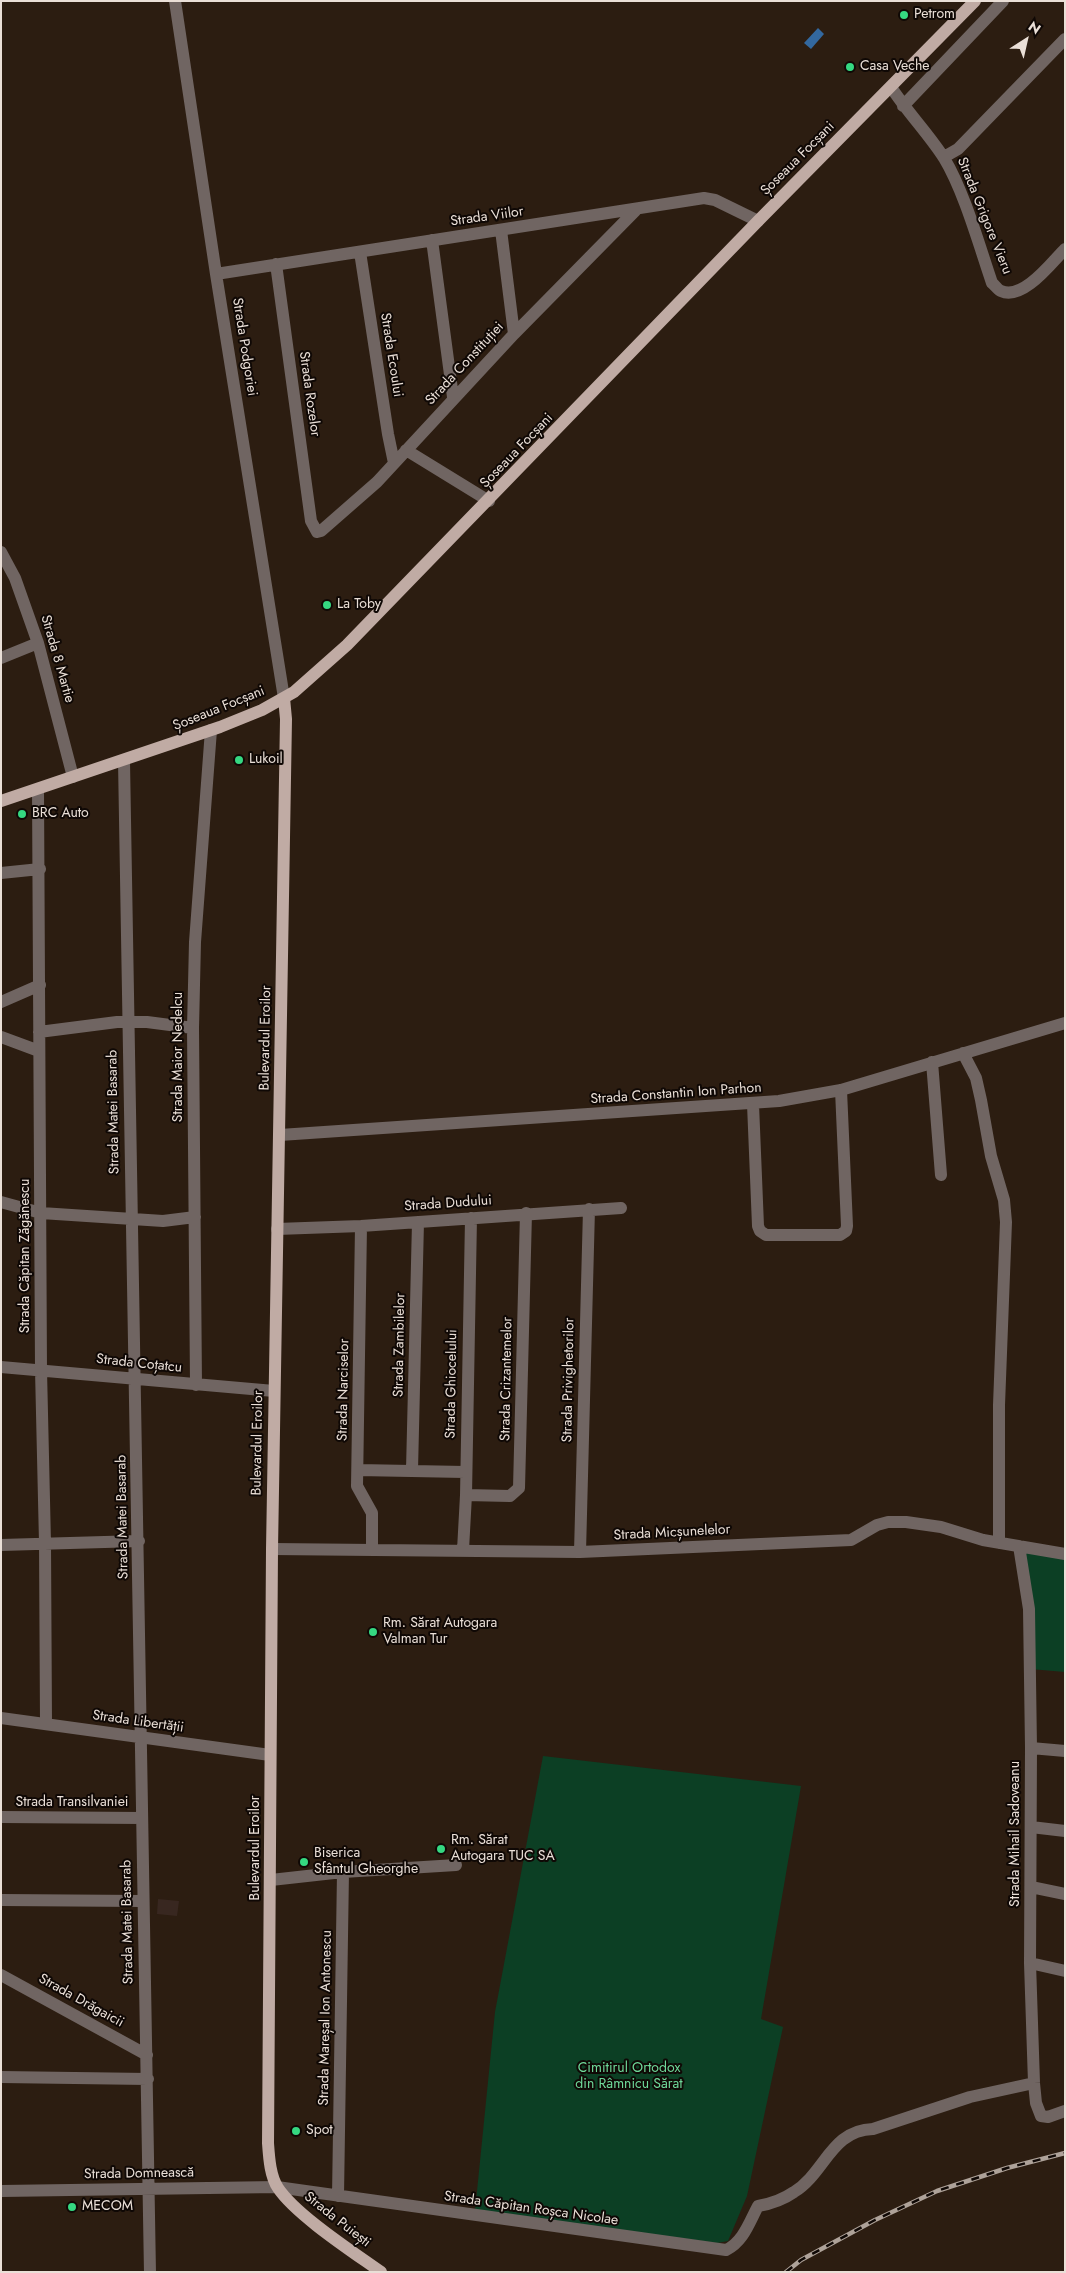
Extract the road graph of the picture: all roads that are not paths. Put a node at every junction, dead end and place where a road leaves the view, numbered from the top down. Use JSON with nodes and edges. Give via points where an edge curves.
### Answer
{"nodes":[{"id":1,"x":175,"y":1,"type":"edge"},
{"id":2,"x":975,"y":1,"type":"edge"},
{"id":3,"x":1004,"y":1,"type":"edge"},
{"id":4,"x":1064,"y":42,"type":"edge"},
{"id":5,"x":891,"y":87,"type":"junction"},
{"id":6,"x":903,"y":106,"type":"junction"},
{"id":7,"x":944,"y":157,"type":"junction"},
{"id":8,"x":637,"y":209,"type":"junction"},
{"id":9,"x":758,"y":221,"type":"junction"},
{"id":10,"x":501,"y":230,"type":"junction"},
{"id":11,"x":432,"y":240,"type":"junction"},
{"id":12,"x":1065,"y":249,"type":"edge"},
{"id":13,"x":360,"y":252,"type":"junction"},
{"id":14,"x":276,"y":264,"type":"junction"},
{"id":15,"x":216,"y":274,"type":"junction"},
{"id":16,"x":514,"y":334,"type":"junction"},
{"id":17,"x":453,"y":397,"type":"junction"},
{"id":18,"x":406,"y":450,"type":"junction"},
{"id":19,"x":394,"y":463,"type":"junction"},
{"id":20,"x":489,"y":501,"type":"junction"},
{"id":21,"x":313,"y":528,"type":"joint"},
{"id":22,"x":1,"y":552,"type":"edge"},
{"id":23,"x":38,"y":643,"type":"junction"},
{"id":24,"x":1,"y":658,"type":"edge"},
{"id":25,"x":284,"y":698,"type":"junction"},
{"id":26,"x":211,"y":730,"type":"junction"},
{"id":27,"x":124,"y":761,"type":"junction"},
{"id":28,"x":74,"y":778,"type":"junction"},
{"id":29,"x":38,"y":789,"type":"junction"},
{"id":30,"x":1,"y":801,"type":"edge"},
{"id":31,"x":40,"y":869,"type":"junction"},
{"id":32,"x":1,"y":873,"type":"edge"},
{"id":33,"x":40,"y":986,"type":"junction"},
{"id":34,"x":1,"y":1002,"type":"edge"},
{"id":35,"x":127,"y":1022,"type":"junction"},
{"id":36,"x":1065,"y":1023,"type":"edge"},
{"id":37,"x":193,"y":1028,"type":"junction"},
{"id":38,"x":40,"y":1032,"type":"junction"},
{"id":39,"x":1,"y":1037,"type":"edge"},
{"id":40,"x":39,"y":1051,"type":"junction"},
{"id":41,"x":963,"y":1053,"type":"junction"},
{"id":42,"x":932,"y":1062,"type":"junction"},
{"id":43,"x":841,"y":1090,"type":"junction"},
{"id":44,"x":753,"y":1104,"type":"junction"},
{"id":45,"x":280,"y":1135,"type":"junction"},
{"id":46,"x":942,"y":1175,"type":"dead end"},
{"id":47,"x":1,"y":1202,"type":"edge"},
{"id":48,"x":16,"y":1206,"type":"junction"},
{"id":49,"x":621,"y":1208,"type":"dead end"},
{"id":50,"x":588,"y":1209,"type":"junction"},
{"id":51,"x":1,"y":1211,"type":"edge"},
{"id":52,"x":41,"y":1213,"type":"junction"},
{"id":53,"x":526,"y":1213,"type":"junction"},
{"id":54,"x":195,"y":1217,"type":"junction"},
{"id":55,"x":471,"y":1218,"type":"junction"},
{"id":56,"x":132,"y":1219,"type":"junction"},
{"id":57,"x":418,"y":1222,"type":"junction"},
{"id":58,"x":361,"y":1226,"type":"junction"},
{"id":59,"x":277,"y":1229,"type":"junction"},
{"id":60,"x":1,"y":1367,"type":"edge"},
{"id":61,"x":41,"y":1370,"type":"junction"},
{"id":62,"x":134,"y":1378,"type":"junction"},
{"id":63,"x":196,"y":1385,"type":"junction"},
{"id":64,"x":274,"y":1390,"type":"junction"},
{"id":65,"x":358,"y":1470,"type":"junction"},
{"id":66,"x":412,"y":1470,"type":"junction"},
{"id":67,"x":465,"y":1472,"type":"junction"},
{"id":68,"x":466,"y":1494,"type":"junction"},
{"id":69,"x":139,"y":1541,"type":"junction"},
{"id":70,"x":45,"y":1543,"type":"junction"},
{"id":71,"x":999,"y":1543,"type":"junction"},
{"id":72,"x":1,"y":1545,"type":"edge"},
{"id":73,"x":1019,"y":1546,"type":"junction"},
{"id":74,"x":272,"y":1549,"type":"junction"},
{"id":75,"x":372,"y":1550,"type":"junction"},
{"id":76,"x":463,"y":1550,"type":"junction"},
{"id":77,"x":580,"y":1552,"type":"junction"},
{"id":78,"x":1065,"y":1554,"type":"edge"},
{"id":79,"x":1,"y":1718,"type":"edge"},
{"id":80,"x":46,"y":1724,"type":"junction"},
{"id":81,"x":141,"y":1738,"type":"junction"},
{"id":82,"x":1032,"y":1748,"type":"junction"},
{"id":83,"x":1065,"y":1751,"type":"edge"},
{"id":84,"x":270,"y":1756,"type":"junction"},
{"id":85,"x":1,"y":1817,"type":"edge"},
{"id":86,"x":142,"y":1818,"type":"junction"},
{"id":87,"x":1031,"y":1827,"type":"junction"},
{"id":88,"x":1065,"y":1830,"type":"edge"},
{"id":89,"x":456,"y":1865,"type":"dead end"},
{"id":90,"x":343,"y":1872,"type":"junction"},
{"id":91,"x":271,"y":1880,"type":"junction"},
{"id":92,"x":1031,"y":1887,"type":"junction"},
{"id":93,"x":1065,"y":1894,"type":"edge"},
{"id":94,"x":1,"y":1900,"type":"edge"},
{"id":95,"x":142,"y":1901,"type":"junction"},
{"id":96,"x":1030,"y":1963,"type":"junction"},
{"id":97,"x":1065,"y":1971,"type":"edge"},
{"id":98,"x":1,"y":1974,"type":"edge"},
{"id":99,"x":147,"y":2055,"type":"junction"},
{"id":100,"x":1,"y":2077,"type":"edge"},
{"id":101,"x":148,"y":2079,"type":"junction"},
{"id":102,"x":1034,"y":2083,"type":"junction"},
{"id":103,"x":1065,"y":2111,"type":"edge"},
{"id":104,"x":277,"y":2187,"type":"junction"},
{"id":105,"x":149,"y":2189,"type":"junction"},
{"id":106,"x":1,"y":2191,"type":"edge"},
{"id":107,"x":338,"y":2196,"type":"junction"},
{"id":108,"x":365,"y":2266,"type":"edge"},
{"id":109,"x":150,"y":2272,"type":"edge"},
{"id":110,"x":381,"y":2272,"type":"edge"}],
"edges":[{"from":1,"to":15,"type":"street","name":"Strada Podgoriei"},
{"from":2,"to":5,"type":"main road","name":"Șoseaua Focșani"},
{"from":3,"to":6,"type":"street"},
{"from":4,"to":7,"type":"street","via":[[958,149]]},
{"from":5,"to":6,"type":"street","name":"Strada Grigore Vieru"},
{"from":5,"to":9,"type":"main road","name":"Șoseaua Focșani"},
{"from":6,"to":7,"type":"street","name":"Strada Grigore Vieru"},
{"from":7,"to":12,"type":"street","name":"Strada Grigore Vieru","via":[[992,283],[1000,291],[1020,290],[1034,281]]},
{"from":8,"to":9,"type":"street","name":"Strada Viilor","via":[[708,198]]},
{"from":8,"to":10,"type":"street","name":"Strada Viilor"},
{"from":8,"to":16,"type":"street","name":"Strada Constituției"},
{"from":9,"to":20,"type":"main road","name":"Șoseaua Focșani"},
{"from":10,"to":11,"type":"street","name":"Strada Viilor"},
{"from":10,"to":16,"type":"street"},
{"from":11,"to":13,"type":"street","name":"Strada Viilor"},
{"from":11,"to":17,"type":"street"},
{"from":13,"to":14,"type":"street","name":"Strada Viilor"},
{"from":13,"to":19,"type":"street","name":"Strada Ecoului"},
{"from":14,"to":15,"type":"street","name":"Strada Viilor"},
{"from":14,"to":21,"type":"street","name":"Strada Rozelor"},
{"from":15,"to":25,"type":"street","name":"Strada Podgoriei"},
{"from":16,"to":17,"type":"street","name":"Strada Constituției"},
{"from":17,"to":18,"type":"street","name":"Strada Constituției"},
{"from":18,"to":19,"type":"street","name":"Strada Constituției"},
{"from":18,"to":20,"type":"street"},
{"from":19,"to":21,"type":"street","name":"Strada Constituției","via":[[328,528],[317,532]]},
{"from":20,"to":25,"type":"main road","name":"Șoseaua Focșani","via":[[347,645]]},
{"from":22,"to":23,"type":"street","name":"Strada 8 Martie","via":[[15,578]]},
{"from":23,"to":24,"type":"street"},
{"from":23,"to":28,"type":"street","name":"Strada 8 Martie"},
{"from":25,"to":26,"type":"main road","name":"Șoseaua Focșani"},
{"from":25,"to":45,"type":"main road","name":"Bulevardul Eroilor"},
{"from":26,"to":27,"type":"main road","name":"Șoseaua Focșani"},
{"from":26,"to":37,"type":"street","name":"Strada Maior Nedelcu","via":[[195,942]]},
{"from":27,"to":28,"type":"main road","name":"Șoseaua Focșani"},
{"from":27,"to":35,"type":"street","name":"Strada Matei Basarab"},
{"from":28,"to":29,"type":"main road","name":"Șoseaua Focșani"},
{"from":29,"to":30,"type":"main road","name":"Șoseaua Focșani"},
{"from":29,"to":31,"type":"street","name":"Strada Căpitan Zăgănescu"},
{"from":31,"to":32,"type":"street"},
{"from":31,"to":33,"type":"street","name":"Strada Căpitan Zăgănescu"},
{"from":33,"to":34,"type":"street"},
{"from":33,"to":38,"type":"street","name":"Strada Căpitan Zăgănescu"},
{"from":35,"to":37,"type":"street"},
{"from":35,"to":38,"type":"street"},
{"from":35,"to":56,"type":"street","name":"Strada Matei Basarab"},
{"from":36,"to":41,"type":"street","name":"Strada Constantin Ion Parhon"},
{"from":37,"to":54,"type":"street","name":"Strada Maior Nedelcu"},
{"from":38,"to":40,"type":"street","name":"Strada Căpitan Zăgănescu"},
{"from":39,"to":40,"type":"street"},
{"from":40,"to":52,"type":"street","name":"Strada Căpitan Zăgănescu"},
{"from":41,"to":42,"type":"street","name":"Strada Constantin Ion Parhon"},
{"from":41,"to":71,"type":"street","via":[[976,1078],[1004,1200],[1006,1222],[999,1405]]},
{"from":42,"to":43,"type":"street","name":"Strada Constantin Ion Parhon"},
{"from":42,"to":46,"type":"street"},
{"from":43,"to":44,"type":"street","name":"Strada Constantin Ion Parhon"},
{"from":43,"to":44,"type":"street","via":[[847,1226],[840,1235],[766,1235],[760,1232]]},
{"from":44,"to":45,"type":"street","name":"Strada Constantin Ion Parhon"},
{"from":45,"to":59,"type":"main road","name":"Bulevardul Eroilor"},
{"from":47,"to":48,"type":"street"},
{"from":48,"to":51,"type":"street"},
{"from":48,"to":52,"type":"street"},
{"from":49,"to":50,"type":"street","name":"Strada Dudului"},
{"from":50,"to":53,"type":"street","name":"Strada Dudului"},
{"from":50,"to":77,"type":"street","name":"Strada Privighetorilor"},
{"from":52,"to":56,"type":"street"},
{"from":52,"to":61,"type":"street","name":"Strada Căpitan Zăgănescu"},
{"from":53,"to":55,"type":"street","name":"Strada Dudului"},
{"from":53,"to":68,"type":"street","name":"Strada Crizantemelor","via":[[519,1488],[510,1496]]},
{"from":54,"to":56,"type":"street","via":[[163,1221]]},
{"from":54,"to":63,"type":"street","name":"Strada Maior Nedelcu"},
{"from":55,"to":57,"type":"street","name":"Strada Dudului"},
{"from":55,"to":67,"type":"street","name":"Strada Ghiocelului"},
{"from":56,"to":62,"type":"street","name":"Strada Matei Basarab"},
{"from":57,"to":58,"type":"street","name":"Strada Dudului"},
{"from":57,"to":66,"type":"street","name":"Strada Zambilelor"},
{"from":58,"to":59,"type":"street","name":"Strada Dudului"},
{"from":58,"to":65,"type":"street","name":"Strada Narciselor"},
{"from":59,"to":64,"type":"main road","name":"Bulevardul Eroilor"},
{"from":60,"to":61,"type":"street","name":"Strada Coțatcu"},
{"from":61,"to":62,"type":"street","name":"Strada Coțatcu"},
{"from":61,"to":70,"type":"street","name":"Strada Căpitan Zăgănescu"},
{"from":62,"to":63,"type":"street","name":"Strada Coțatcu"},
{"from":62,"to":69,"type":"street","name":"Strada Matei Basarab"},
{"from":63,"to":64,"type":"street","name":"Strada Coțatcu"},
{"from":64,"to":74,"type":"main road","name":"Bulevardul Eroilor"},
{"from":65,"to":66,"type":"street"},
{"from":65,"to":75,"type":"street","name":"Strada Narciselor","via":[[357,1486],[372,1513]]},
{"from":66,"to":67,"type":"street"},
{"from":67,"to":68,"type":"street","name":"Strada Ghiocelului"},
{"from":68,"to":76,"type":"street","name":"Strada Ghiocelului"},
{"from":69,"to":70,"type":"street"},
{"from":69,"to":81,"type":"street","name":"Strada Matei Basarab"},
{"from":70,"to":72,"type":"street"},
{"from":70,"to":80,"type":"street","name":"Strada Căpitan Zăgănescu"},
{"from":71,"to":73,"type":"street","name":"Strada Micșunelelor"},
{"from":71,"to":77,"type":"street","name":"Strada Micșunelelor","via":[[923,1523],[888,1522],[851,1540]]},
{"from":73,"to":78,"type":"street","name":"Strada Micșunelelor"},
{"from":73,"to":82,"type":"street","name":"Strada Mihail Sadoveanu","via":[[1029,1609]]},
{"from":74,"to":75,"type":"street","name":"Strada Micșunelelor"},
{"from":74,"to":84,"type":"main road","name":"Bulevardul Eroilor"},
{"from":75,"to":76,"type":"street","name":"Strada Micșunelelor"},
{"from":76,"to":77,"type":"street","name":"Strada Micșunelelor"},
{"from":79,"to":80,"type":"street","name":"Strada Libertății"},
{"from":80,"to":81,"type":"street","name":"Strada Libertății"},
{"from":81,"to":84,"type":"street","name":"Strada Libertății"},
{"from":81,"to":86,"type":"street","name":"Strada Matei Basarab"},
{"from":82,"to":83,"type":"street"},
{"from":82,"to":87,"type":"street","name":"Strada Mihail Sadoveanu"},
{"from":84,"to":91,"type":"main road","name":"Bulevardul Eroilor"},
{"from":85,"to":86,"type":"street","name":"Strada Transilvaniei"},
{"from":86,"to":95,"type":"street","name":"Strada Matei Basarab"},
{"from":87,"to":88,"type":"street"},
{"from":87,"to":92,"type":"street","name":"Strada Mihail Sadoveanu"},
{"from":89,"to":90,"type":"street"},
{"from":90,"to":91,"type":"street"},
{"from":90,"to":107,"type":"street","name":"Strada Mareșal Ion Antonescu"},
{"from":91,"to":104,"type":"main road","name":"Bulevardul Eroilor","via":[[268,2143]]},
{"from":92,"to":93,"type":"street"},
{"from":92,"to":96,"type":"street","name":"Strada Mihail Sadoveanu"},
{"from":94,"to":95,"type":"street"},
{"from":95,"to":99,"type":"street","name":"Strada Matei Basarab"},
{"from":96,"to":97,"type":"street"},
{"from":96,"to":102,"type":"street","name":"Strada Mihail Sadoveanu"},
{"from":98,"to":99,"type":"street","name":"Strada Drăgaicii"},
{"from":99,"to":101,"type":"street","name":"Strada Matei Basarab"},
{"from":100,"to":101,"type":"street"},
{"from":101,"to":105,"type":"street","name":"Strada Matei Basarab"},
{"from":102,"to":103,"type":"street","name":"Strada Mihail Sadoveanu","via":[[1041,2116]]},
{"from":102,"to":107,"type":"street","name":"Strada Căpitan Roșca Nicolae","via":[[970,2097],[873,2129],[860,2130],[836,2145],[795,2192],[758,2206],[736,2244],[720,2251]]},
{"from":104,"to":105,"type":"street","name":"Strada Domnească"},
{"from":104,"to":107,"type":"street","name":"Strada Căpitan Roșca Nicolae"},
{"from":104,"to":108,"type":"main road","name":"Strada Puiești"},
{"from":105,"to":106,"type":"street","name":"Strada Domnească"},
{"from":105,"to":109,"type":"street","name":"Strada Matei Basarab"},
{"from":108,"to":110,"type":"main road","name":"Strada Puiești"}]}
